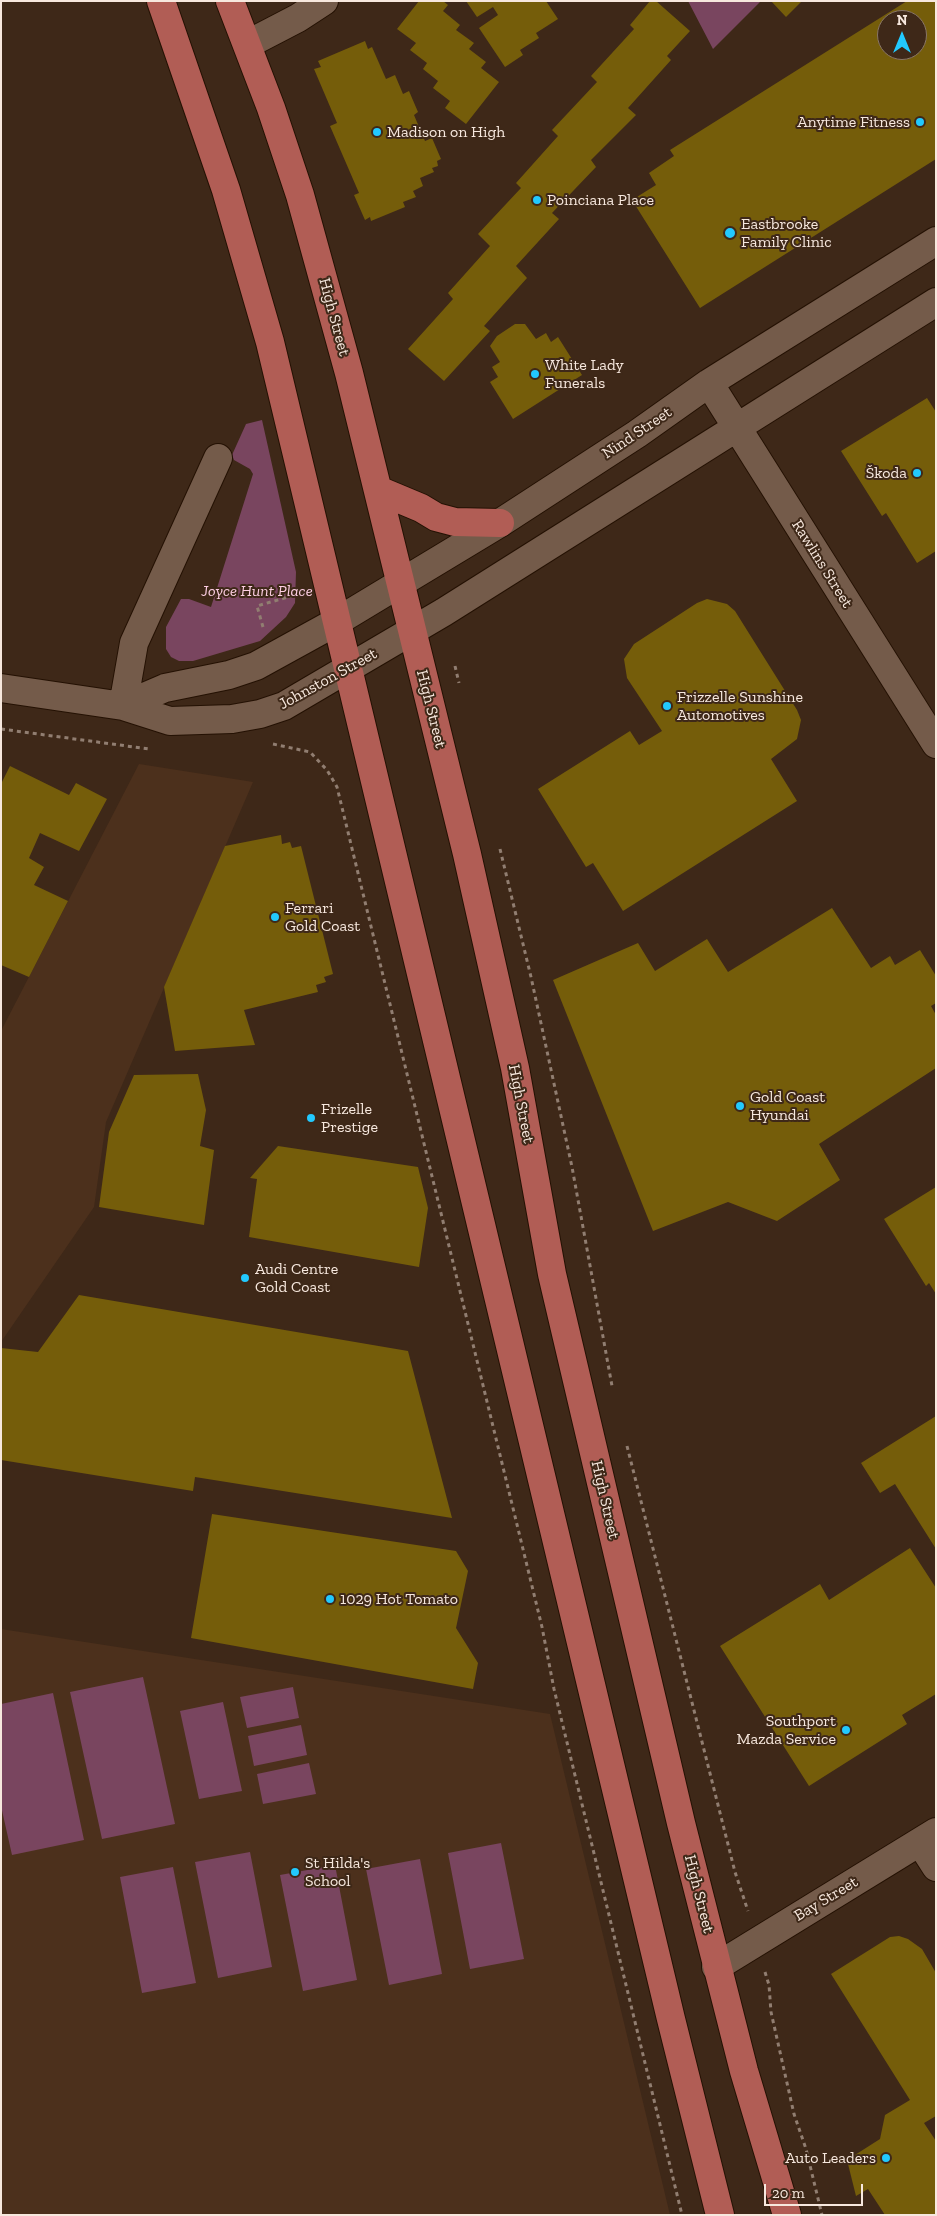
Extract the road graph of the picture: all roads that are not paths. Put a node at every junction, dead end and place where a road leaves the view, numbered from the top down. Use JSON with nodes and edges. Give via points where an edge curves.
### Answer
{"nodes":[{"id":1,"x":161,"y":1,"type":"edge"},
{"id":2,"x":230,"y":1,"type":"edge"},
{"id":3,"x":324,"y":1,"type":"edge"},
{"id":4,"x":248,"y":44,"type":"junction"},
{"id":5,"x":936,"y":241,"type":"edge"},
{"id":6,"x":936,"y":302,"type":"edge"},
{"id":7,"x":710,"y":383,"type":"junction"},
{"id":8,"x":736,"y":427,"type":"junction"},
{"id":9,"x":218,"y":458,"type":"dead end"},
{"id":10,"x":378,"y":490,"type":"junction"},
{"id":11,"x":500,"y":523,"type":"junction"},
{"id":12,"x":400,"y":584,"type":"junction"},
{"id":13,"x":336,"y":622,"type":"junction"},
{"id":14,"x":412,"y":630,"type":"junction"},
{"id":15,"x":349,"y":669,"type":"junction"},
{"id":16,"x":1,"y":688,"type":"edge"},
{"id":17,"x":123,"y":706,"type":"junction"},
{"id":18,"x":936,"y":744,"type":"edge"},
{"id":19,"x":928,"y":1837,"type":"edge"},
{"id":20,"x":936,"y":1867,"type":"edge"},
{"id":21,"x":716,"y":1967,"type":"junction"},
{"id":22,"x":720,"y":2215,"type":"edge"},
{"id":23,"x":787,"y":2215,"type":"edge"}],
"edges":[{"from":1,"to":13,"type":"main road","via":[[226,190],[270,342]]},
{"from":2,"to":4,"type":"main road","name":"High Street"},
{"from":3,"to":4,"type":"street"},
{"from":4,"to":10,"type":"main road","name":"High Street","via":[[300,195]]},
{"from":5,"to":7,"type":"street","name":"Nind Street"},
{"from":6,"to":8,"type":"street"},
{"from":7,"to":8,"type":"street","name":"Rawlins Street"},
{"from":7,"to":11,"type":"street","name":"Nind Street"},
{"from":8,"to":14,"type":"street"},
{"from":8,"to":18,"type":"street","name":"Rawlins Street"},
{"from":9,"to":17,"type":"street","via":[[134,643]]},
{"from":10,"to":11,"type":"main road","via":[[436,517],[455,522]]},
{"from":10,"to":12,"type":"main road","name":"High Street"},
{"from":11,"to":12,"type":"street","name":"Nind Street"},
{"from":12,"to":13,"type":"street","name":"Nind Street"},
{"from":12,"to":14,"type":"main road","name":"High Street"},
{"from":13,"to":15,"type":"main road"},
{"from":13,"to":17,"type":"street","via":[[256,666],[166,688]]},
{"from":14,"to":15,"type":"street","name":"Johnston Street"},
{"from":14,"to":21,"type":"main road","name":"High Street","via":[[513,1059],[552,1274]]},
{"from":15,"to":17,"type":"street","name":"Johnston Street","via":[[284,706],[232,719],[170,721]]},
{"from":15,"to":22,"type":"main road"},
{"from":16,"to":17,"type":"street","name":"Johnston Street"},
{"from":19,"to":20,"type":"street"},
{"from":19,"to":21,"type":"street","name":"Bay Street"},
{"from":21,"to":23,"type":"main road","name":"High Street"}]}
